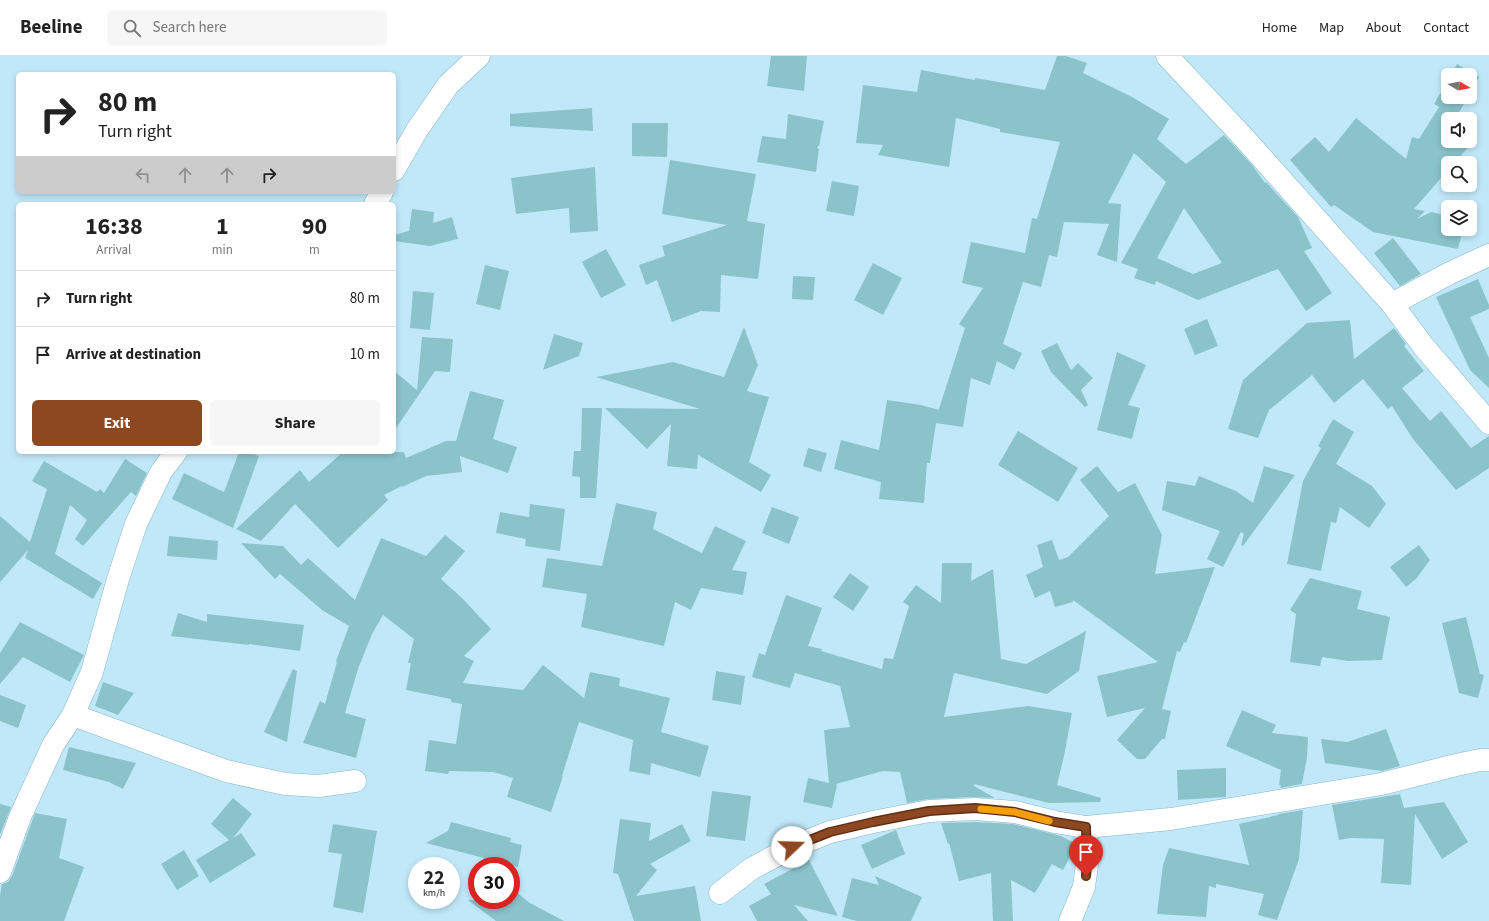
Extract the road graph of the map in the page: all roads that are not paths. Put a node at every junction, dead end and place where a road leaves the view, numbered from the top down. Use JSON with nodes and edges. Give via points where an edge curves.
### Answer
{"nodes":[{"id":1,"x":479,"y":56,"type":"edge"},
{"id":2,"x":1167,"y":56,"type":"edge"},
{"id":3,"x":396,"y":167,"type":"edge"},
{"id":4,"x":1489,"y":255,"type":"edge"},
{"id":5,"x":1392,"y":304,"type":"junction"},
{"id":6,"x":1489,"y":423,"type":"edge"},
{"id":7,"x":174,"y":454,"type":"edge"},
{"id":8,"x":73,"y":715,"type":"junction"},
{"id":9,"x":1489,"y":760,"type":"edge"},
{"id":10,"x":354,"y":781,"type":"dead end"},
{"id":11,"x":1086,"y":827,"type":"junction"},
{"id":12,"x":0,"y":872,"type":"edge"},
{"id":13,"x":720,"y":893,"type":"dead end"},
{"id":14,"x":1070,"y":921,"type":"edge"}],
"edges":[{"from":1,"to":3,"type":"street","via":[[448,86],[417,130]]},
{"from":2,"to":5,"type":"street"},
{"from":4,"to":5,"type":"street"},
{"from":5,"to":6,"type":"street","via":[[1424,347]]},
{"from":7,"to":8,"type":"street","via":[[161,472],[136,524],[92,672]]},
{"from":8,"to":10,"type":"street","via":[[226,771],[285,784],[319,786]]},
{"from":8,"to":12,"type":"street","via":[[53,745],[20,817]]},
{"from":9,"to":11,"type":"street","via":[[1456,765],[1381,784],[1171,820]]},
{"from":11,"to":13,"type":"street","via":[[1015,812],[975,808],[929,811],[830,832],[792,847],[751,869]]},
{"from":11,"to":14,"type":"street","via":[[1087,864],[1084,888]]}]}
